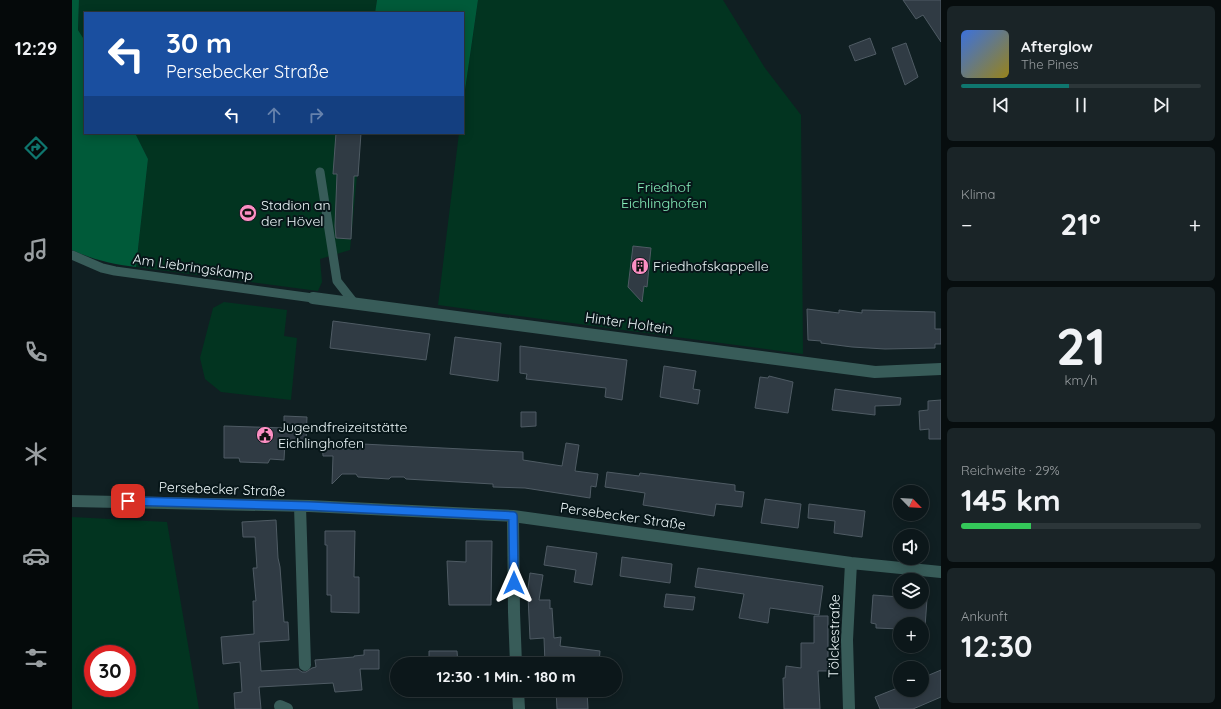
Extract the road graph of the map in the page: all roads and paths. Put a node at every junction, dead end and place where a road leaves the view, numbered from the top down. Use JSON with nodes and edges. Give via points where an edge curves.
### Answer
{"nodes":[{"id":1,"x":320,"y":172,"type":"dead end"},
{"id":2,"x":72,"y":255,"type":"edge"},
{"id":3,"x":313,"y":298,"type":"joint"},
{"id":4,"x":355,"y":304,"type":"junction"},
{"id":5,"x":941,"y":369,"type":"edge"},
{"id":6,"x":72,"y":501,"type":"edge"},
{"id":7,"x":300,"y":506,"type":"junction"},
{"id":8,"x":513,"y":516,"type":"junction"},
{"id":9,"x":851,"y":563,"type":"junction"},
{"id":10,"x":941,"y":572,"type":"edge"},
{"id":11,"x":516,"y":657,"type":"edge"},
{"id":12,"x":305,"y":665,"type":"dead end"},
{"id":13,"x":518,"y":697,"type":"edge"},
{"id":14,"x":517,"y":709,"type":"edge"},
{"id":15,"x":849,"y":709,"type":"edge"}],
"edges":[{"from":1,"to":4,"type":"lane","via":[[337,281]]},
{"from":2,"to":3,"type":"lane","name":"Am Liebringskamp","via":[[102,268]]},
{"from":3,"to":4,"type":"street","name":"Hinter Holtein"},
{"from":4,"to":5,"type":"street","name":"Hinter Holtein","via":[[875,372]]},
{"from":6,"to":7,"type":"street","name":"Persebecker Straße"},
{"from":7,"to":8,"type":"street","name":"Persebecker Straße"},
{"from":7,"to":12,"type":"street","name":"Persebecker Straße"},
{"from":8,"to":9,"type":"street","name":"Persebecker Straße"},
{"from":8,"to":11,"type":"street"},
{"from":9,"to":10,"type":"street","name":"Persebecker Straße"},
{"from":9,"to":15,"type":"street","name":"Tölckestraße","via":[[847,640]]},
{"from":13,"to":14,"type":"street"}]}
